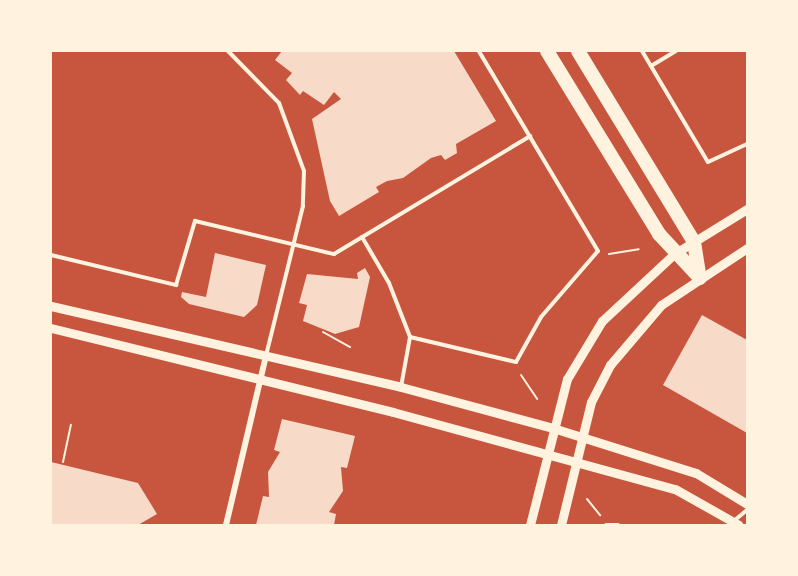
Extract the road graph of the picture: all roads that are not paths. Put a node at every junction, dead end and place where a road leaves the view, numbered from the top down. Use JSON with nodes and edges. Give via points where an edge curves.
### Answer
{"nodes":[{"id":1,"x":228,"y":51,"type":"edge"},
{"id":2,"x":479,"y":51,"type":"edge"},
{"id":3,"x":547,"y":51,"type":"edge"},
{"id":4,"x":578,"y":51,"type":"edge"},
{"id":5,"x":642,"y":51,"type":"edge"},
{"id":6,"x":676,"y":51,"type":"edge"},
{"id":7,"x":651,"y":66,"type":"junction"},
{"id":8,"x":530,"y":136,"type":"junction"},
{"id":9,"x":747,"y":144,"type":"edge"},
{"id":10,"x":747,"y":209,"type":"edge"},
{"id":11,"x":362,"y":237,"type":"junction"},
{"id":12,"x":694,"y":242,"type":"junction"},
{"id":13,"x":294,"y":245,"type":"junction"},
{"id":14,"x":747,"y":248,"type":"edge"},
{"id":15,"x":674,"y":254,"type":"junction"},
{"id":16,"x":51,"y":255,"type":"edge"},
{"id":17,"x":700,"y":278,"type":"junction"},
{"id":18,"x":51,"y":306,"type":"edge"},
{"id":19,"x":51,"y":328,"type":"edge"},
{"id":20,"x":410,"y":337,"type":"junction"},
{"id":21,"x":266,"y":356,"type":"junction"},
{"id":22,"x":260,"y":378,"type":"junction"},
{"id":23,"x":401,"y":387,"type":"junction"},
{"id":24,"x":553,"y":428,"type":"junction"},
{"id":25,"x":582,"y":438,"type":"junction"},
{"id":26,"x":548,"y":453,"type":"junction"},
{"id":27,"x":575,"y":462,"type":"junction"},
{"id":28,"x":747,"y":504,"type":"edge"},
{"id":29,"x":747,"y":510,"type":"edge"},
{"id":30,"x":734,"y":523,"type":"edge"},
{"id":31,"x":226,"y":525,"type":"edge"},
{"id":32,"x":530,"y":525,"type":"edge"},
{"id":33,"x":561,"y":525,"type":"edge"},
{"id":34,"x":606,"y":525,"type":"edge"},
{"id":35,"x":618,"y":525,"type":"edge"}],
"edges":[{"from":1,"to":13,"type":"lane","via":[[270,90],[298,146],[303,206]]},
{"from":2,"to":8,"type":"lane"},
{"from":3,"to":15,"type":"highway"},
{"from":4,"to":12,"type":"highway"},
{"from":5,"to":7,"type":"lane"},
{"from":6,"to":7,"type":"lane"},
{"from":7,"to":9,"type":"lane","via":[[708,162]]},
{"from":8,"to":11,"type":"lane"},
{"from":8,"to":20,"type":"lane","via":[[598,251],[548,308],[516,362]]},
{"from":10,"to":12,"type":"street"},
{"from":11,"to":13,"type":"lane","via":[[334,254]]},
{"from":11,"to":20,"type":"lane","via":[[389,283]]},
{"from":12,"to":15,"type":"street"},
{"from":12,"to":17,"type":"highway"},
{"from":13,"to":16,"type":"lane","via":[[195,221],[176,285]]},
{"from":13,"to":21,"type":"lane"},
{"from":14,"to":17,"type":"street"},
{"from":15,"to":17,"type":"highway"},
{"from":15,"to":24,"type":"street","via":[[602,321],[567,379]]},
{"from":17,"to":25,"type":"street","via":[[632,332],[591,402]]},
{"from":18,"to":21,"type":"street"},
{"from":19,"to":22,"type":"street"},
{"from":20,"to":23,"type":"lane"},
{"from":21,"to":22,"type":"street"},
{"from":21,"to":23,"type":"street"},
{"from":22,"to":26,"type":"street"},
{"from":22,"to":31,"type":"street"},
{"from":23,"to":24,"type":"street"},
{"from":24,"to":25,"type":"street"},
{"from":24,"to":26,"type":"street"},
{"from":25,"to":27,"type":"street"},
{"from":25,"to":28,"type":"street","via":[[696,473]]},
{"from":26,"to":27,"type":"street"},
{"from":26,"to":32,"type":"street"},
{"from":27,"to":30,"type":"street","via":[[675,489]]},
{"from":27,"to":33,"type":"street"},
{"from":29,"to":30,"type":"lane"},
{"from":34,"to":35,"type":"lane"}]}
